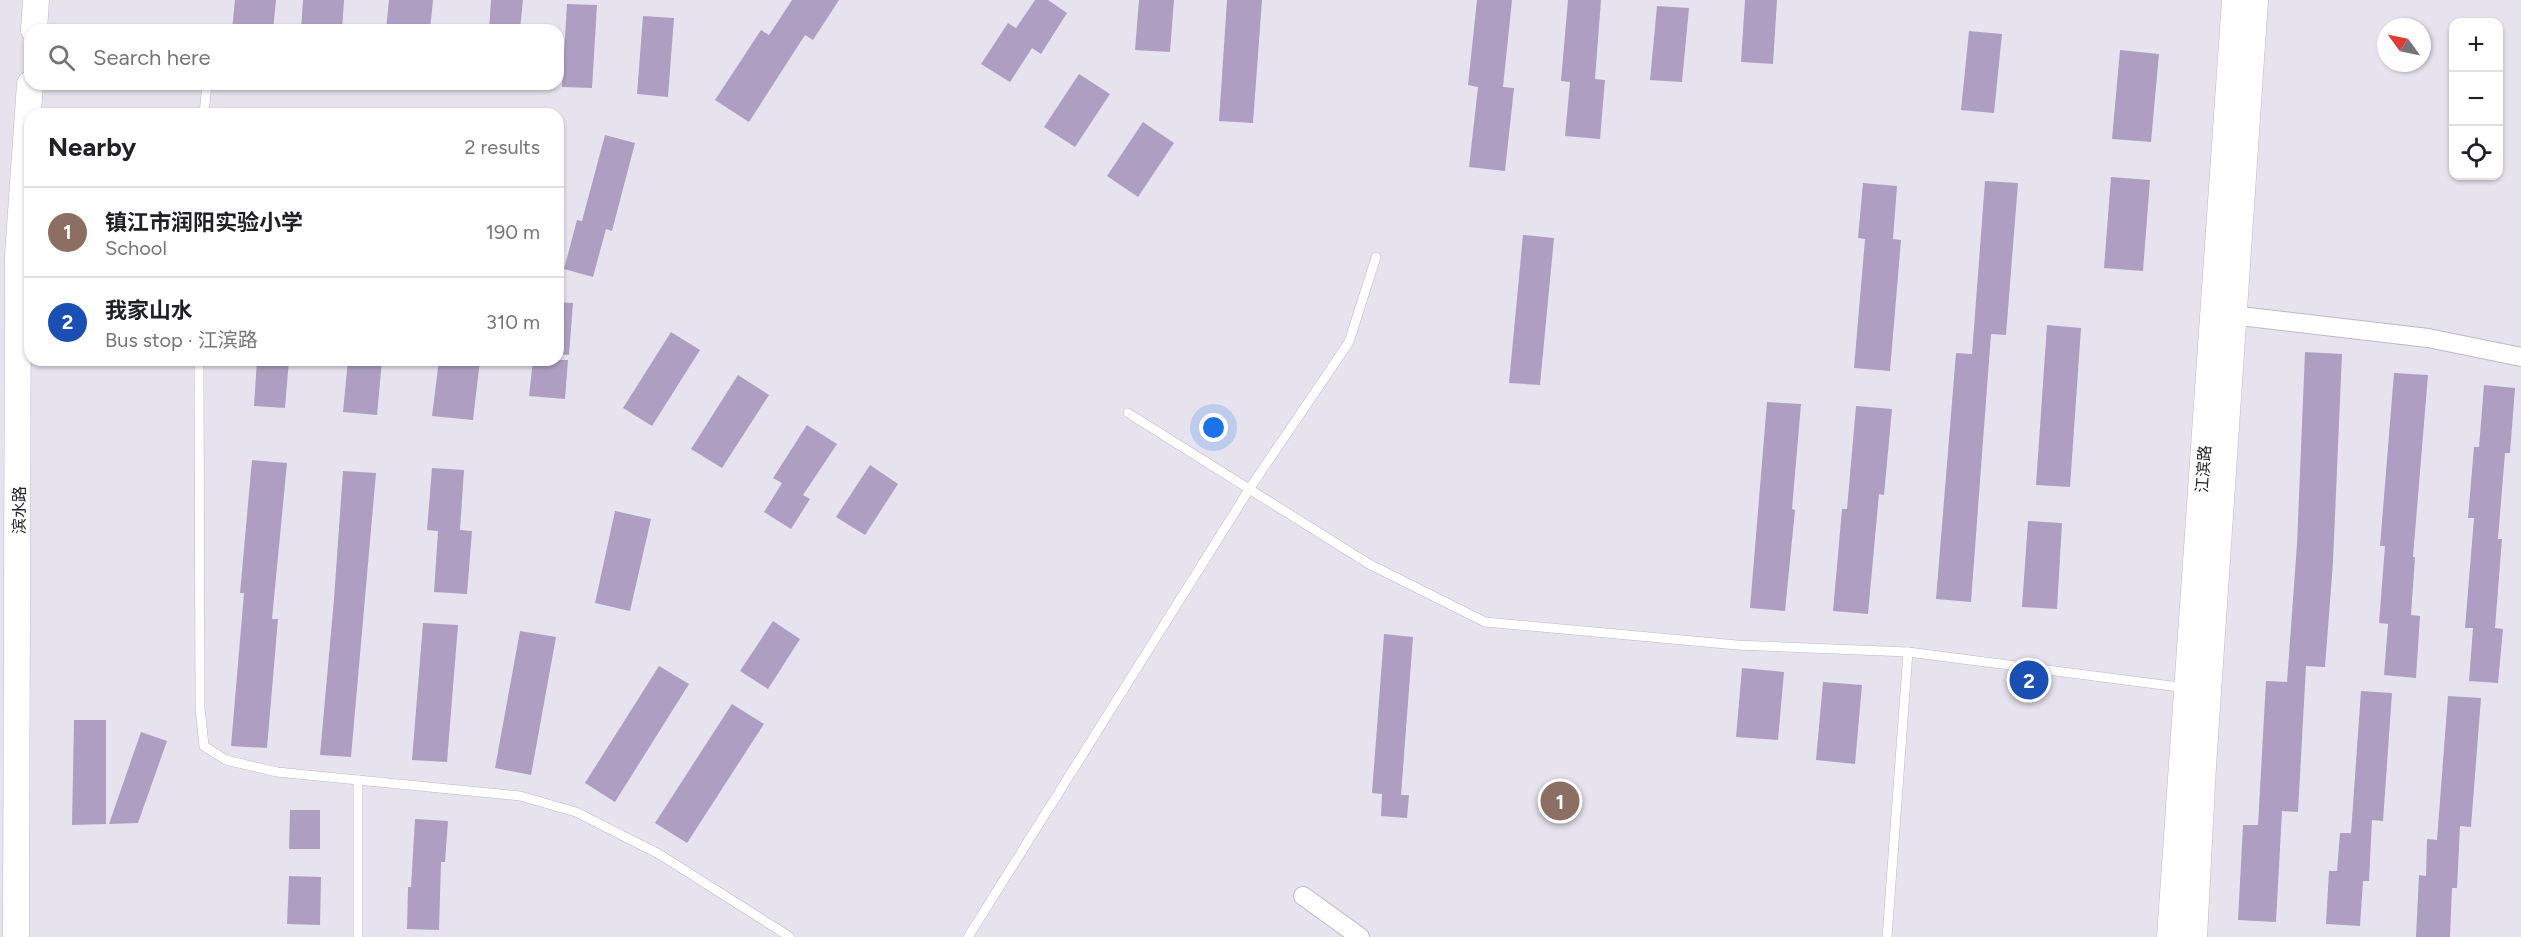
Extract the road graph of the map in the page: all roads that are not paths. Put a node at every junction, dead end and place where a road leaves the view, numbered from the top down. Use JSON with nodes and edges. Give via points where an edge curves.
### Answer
{"nodes":[{"id":1,"x":36,"y":0,"type":"edge"},
{"id":2,"x":2235,"y":0,"type":"edge"},
{"id":3,"x":2255,"y":0,"type":"edge"},
{"id":4,"x":34,"y":24,"type":"edge"},
{"id":5,"x":30,"y":90,"type":"edge"},
{"id":6,"x":206,"y":90,"type":"edge"},
{"id":7,"x":28,"y":108,"type":"edge"},
{"id":8,"x":205,"y":108,"type":"edge"},
{"id":9,"x":24,"y":170,"type":"edge"},
{"id":10,"x":1376,"y":257,"type":"dead end"},
{"id":11,"x":2223,"y":314,"type":"junction"},
{"id":12,"x":2521,"y":357,"type":"edge"},
{"id":13,"x":199,"y":366,"type":"edge"},
{"id":14,"x":1128,"y":412,"type":"dead end"},
{"id":15,"x":1250,"y":488,"type":"junction"},
{"id":16,"x":1908,"y":652,"type":"junction"},
{"id":17,"x":2187,"y":688,"type":"junction"},
{"id":18,"x":358,"y":780,"type":"junction"},
{"id":19,"x":1303,"y":896,"type":"dead end"},
{"id":20,"x":16,"y":937,"type":"edge"},
{"id":21,"x":358,"y":937,"type":"edge"},
{"id":22,"x":790,"y":937,"type":"edge"},
{"id":23,"x":968,"y":937,"type":"edge"},
{"id":24,"x":1360,"y":937,"type":"edge"},
{"id":25,"x":1887,"y":937,"type":"edge"},
{"id":26,"x":2170,"y":937,"type":"edge"},
{"id":27,"x":2194,"y":937,"type":"edge"}],
"edges":[{"from":1,"to":4,"type":"main road"},
{"from":2,"to":11,"type":"main road","name":"江滨路"},
{"from":3,"to":11,"type":"main road","name":"江滨路"},
{"from":5,"to":7,"type":"main road","name":"滨水路"},
{"from":6,"to":8,"type":"lane"},
{"from":9,"to":20,"type":"main road","name":"滨水路","via":[[18,255]]},
{"from":10,"to":15,"type":"lane","via":[[1349,342]]},
{"from":11,"to":12,"type":"street","via":[[2428,338]]},
{"from":11,"to":17,"type":"main road","name":"江滨路"},
{"from":11,"to":27,"type":"main road","name":"江滨路"},
{"from":13,"to":18,"type":"lane","via":[[200,708],[204,746],[226,760],[277,772]]},
{"from":14,"to":15,"type":"lane"},
{"from":15,"to":16,"type":"lane","via":[[1369,564],[1485,622],[1737,645]]},
{"from":15,"to":23,"type":"lane"},
{"from":16,"to":17,"type":"lane"},
{"from":16,"to":25,"type":"lane"},
{"from":17,"to":26,"type":"main road","name":"江滨路"},
{"from":18,"to":21,"type":"lane"},
{"from":18,"to":22,"type":"lane","via":[[520,796],[576,812],[659,854]]},
{"from":19,"to":24,"type":"street"}]}
